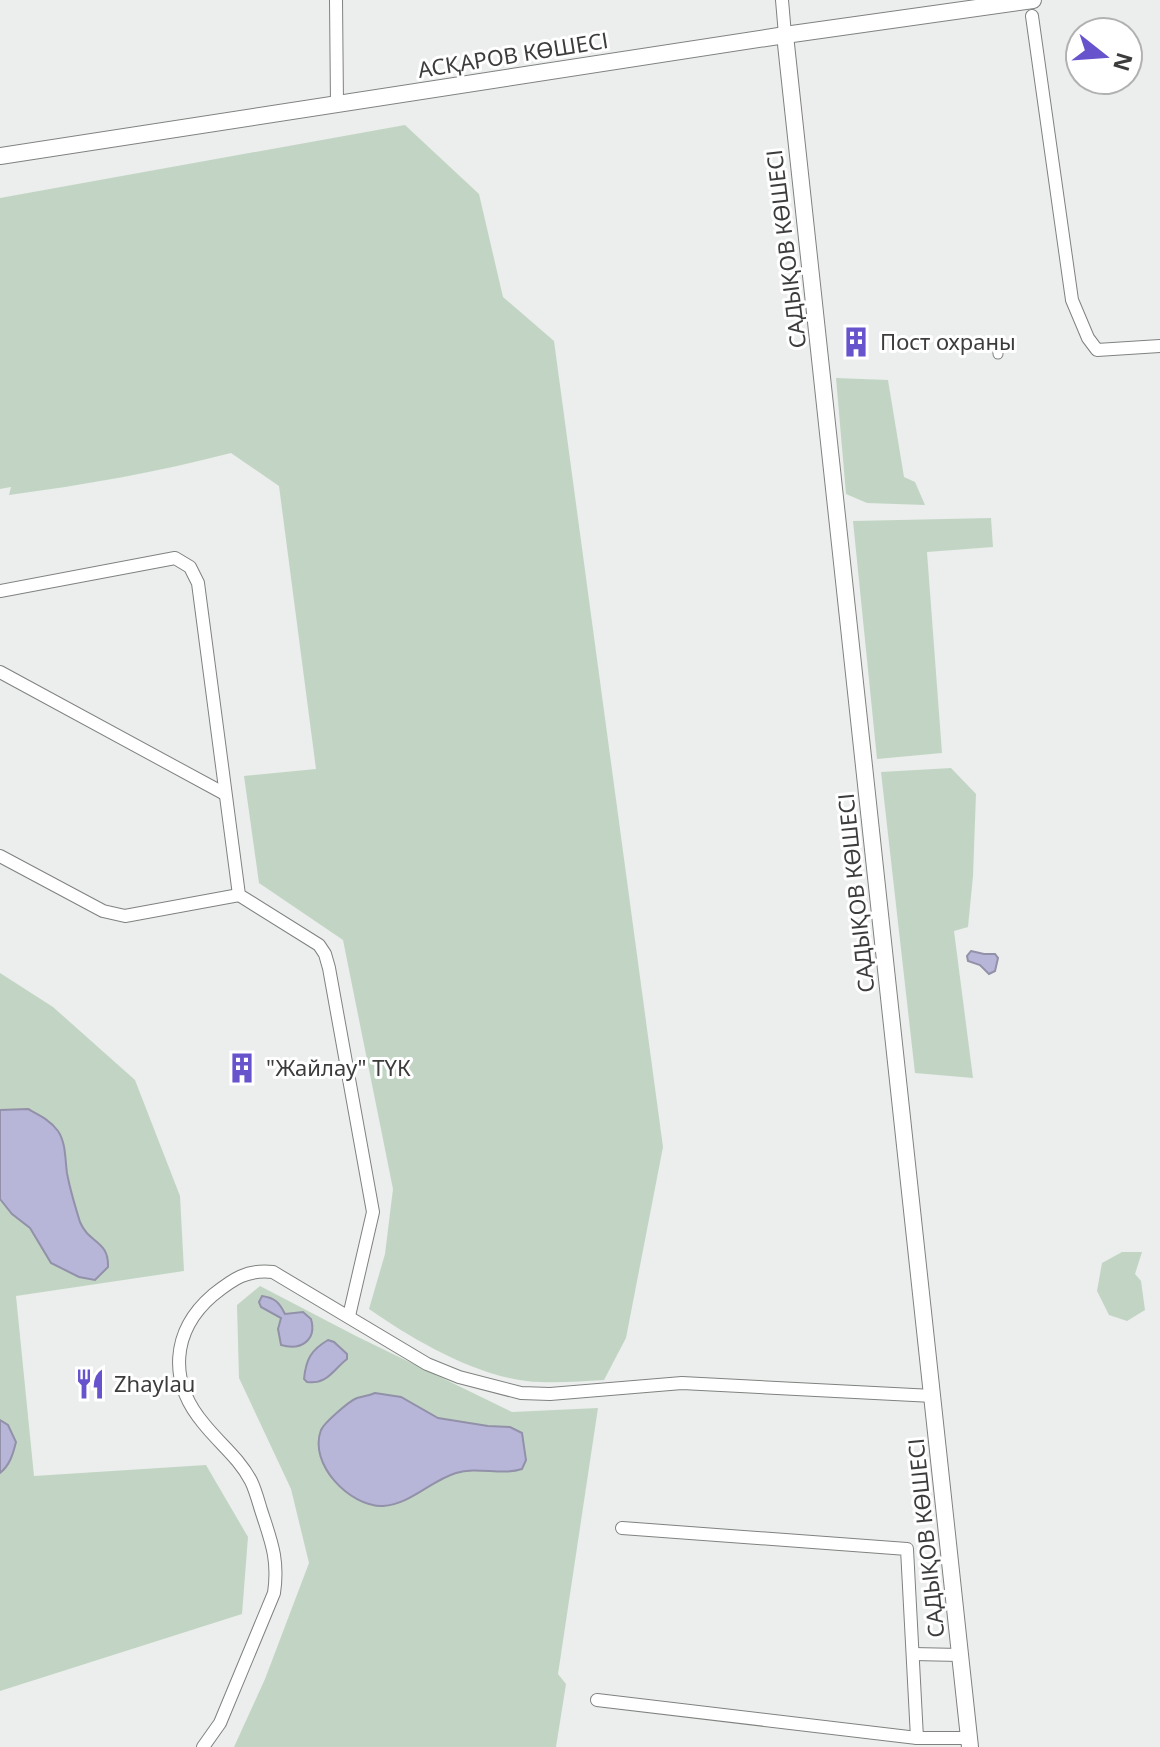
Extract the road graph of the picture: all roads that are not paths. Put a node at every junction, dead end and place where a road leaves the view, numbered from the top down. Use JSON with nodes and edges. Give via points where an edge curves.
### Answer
{"nodes":[{"id":1,"x":336,"y":0,"type":"edge"},
{"id":2,"x":782,"y":0,"type":"edge"},
{"id":3,"x":1033,"y":8,"type":"edge"},
{"id":4,"x":785,"y":35,"type":"junction"},
{"id":5,"x":337,"y":104,"type":"junction"},
{"id":6,"x":0,"y":156,"type":"edge"},
{"id":7,"x":1160,"y":346,"type":"edge"},
{"id":8,"x":0,"y":591,"type":"edge"},
{"id":9,"x":0,"y":672,"type":"edge"},
{"id":10,"x":225,"y":794,"type":"junction"},
{"id":11,"x":0,"y":856,"type":"edge"},
{"id":12,"x":239,"y":895,"type":"junction"},
{"id":13,"x":349,"y":1316,"type":"junction"},
{"id":14,"x":933,"y":1396,"type":"junction"},
{"id":15,"x":622,"y":1528,"type":"dead end"},
{"id":16,"x":913,"y":1654,"type":"junction"},
{"id":17,"x":960,"y":1655,"type":"junction"},
{"id":18,"x":597,"y":1700,"type":"dead end"},
{"id":19,"x":917,"y":1738,"type":"junction"},
{"id":20,"x":970,"y":1742,"type":"edge"},
{"id":21,"x":203,"y":1747,"type":"edge"}],
"edges":[{"from":1,"to":5,"type":"street"},
{"from":2,"to":4,"type":"street"},
{"from":3,"to":4,"type":"street","name":"АСҚАРОВ КӨШЕСІ"},
{"from":3,"to":7,"type":"street","via":[[1072,300],[1097,350]]},
{"from":4,"to":5,"type":"street","name":"АСҚАРОВ КӨШЕСІ"},
{"from":4,"to":14,"type":"street","name":"САДЫҚОВ КӨШЕСІ"},
{"from":5,"to":6,"type":"street","name":"АСҚАРОВ КӨШЕСІ"},
{"from":8,"to":10,"type":"street","via":[[175,558],[190,567],[198,583]]},
{"from":9,"to":10,"type":"street"},
{"from":10,"to":12,"type":"street"},
{"from":11,"to":12,"type":"street","via":[[103,911],[125,916]]},
{"from":12,"to":13,"type":"street","via":[[319,945],[329,968],[373,1212]]},
{"from":13,"to":14,"type":"street","via":[[427,1364],[521,1393],[682,1383]]},
{"from":13,"to":21,"type":"street","via":[[273,1272],[257,1270],[240,1275],[200,1306],[183,1337],[176,1360],[183,1388],[204,1424],[252,1483],[277,1572],[274,1593],[220,1723]]},
{"from":14,"to":17,"type":"street","name":"САДЫҚОВ КӨШЕСІ"},
{"from":15,"to":16,"type":"street","via":[[907,1549]]},
{"from":16,"to":17,"type":"street"},
{"from":16,"to":19,"type":"street"},
{"from":17,"to":20,"type":"street","name":"САДЫҚОВ КӨШЕСІ"},
{"from":18,"to":19,"type":"street"},
{"from":19,"to":20,"type":"street"}]}
